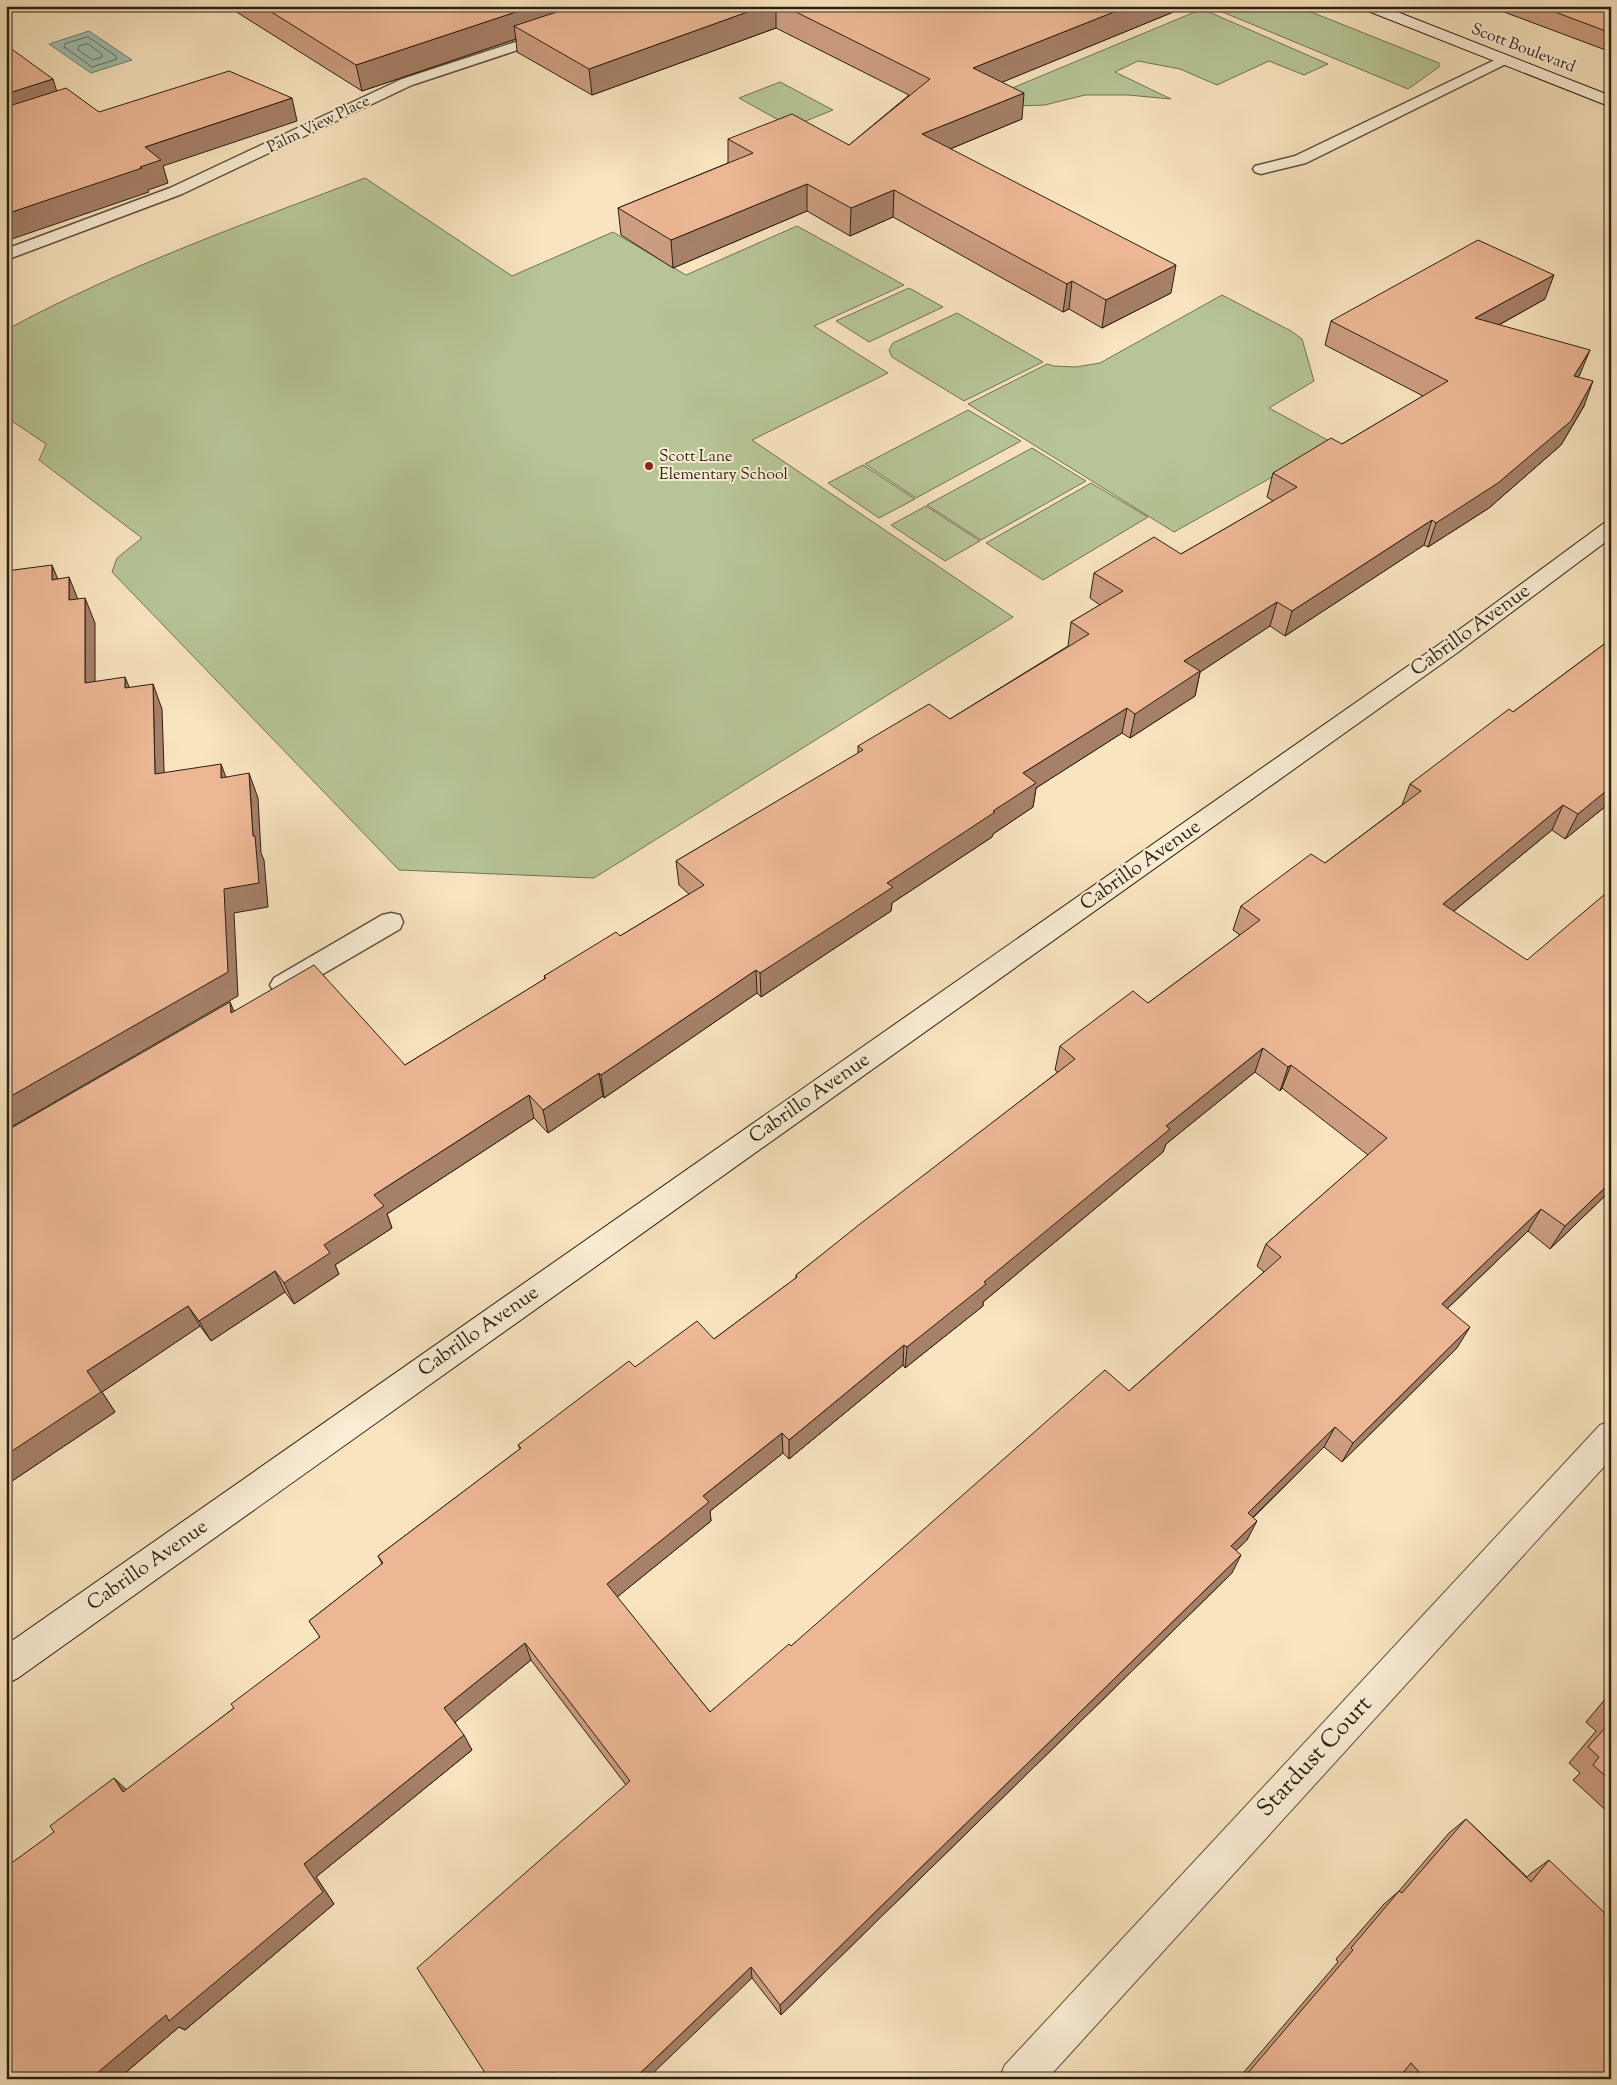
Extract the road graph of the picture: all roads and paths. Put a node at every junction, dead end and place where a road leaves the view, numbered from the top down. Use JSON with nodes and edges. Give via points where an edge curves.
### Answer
{"nodes":[{"id":1,"x":1368,"y":6,"type":"edge"},
{"id":2,"x":559,"y":32,"type":"edge"},
{"id":3,"x":1503,"y":60,"type":"junction"},
{"id":4,"x":1611,"y":102,"type":"edge"},
{"id":5,"x":1261,"y":169,"type":"dead end"},
{"id":6,"x":6,"y":255,"type":"edge"},
{"id":7,"x":1611,"y":528,"type":"edge"},
{"id":8,"x":391,"y":922,"type":"dead end"},
{"id":9,"x":263,"y":997,"type":"edge"},
{"id":10,"x":1611,"y":1436,"type":"edge"},
{"id":11,"x":6,"y":1666,"type":"edge"},
{"id":12,"x":1019,"y":2079,"type":"edge"}],
"edges":[{"from":1,"to":3,"type":"street","name":"Scott Boulevard"},
{"from":2,"to":6,"type":"lane","name":"Palm View Place","via":[[407,82],[176,191]]},
{"from":3,"to":4,"type":"street","name":"Scott Boulevard"},
{"from":3,"to":5,"type":"lane","via":[[1300,160]]},
{"from":7,"to":11,"type":"street","name":"Cabrillo Avenue","via":[[1449,648]]},
{"from":8,"to":9,"type":"lane"},
{"from":10,"to":12,"type":"street","name":"Stardust Court"}]}
